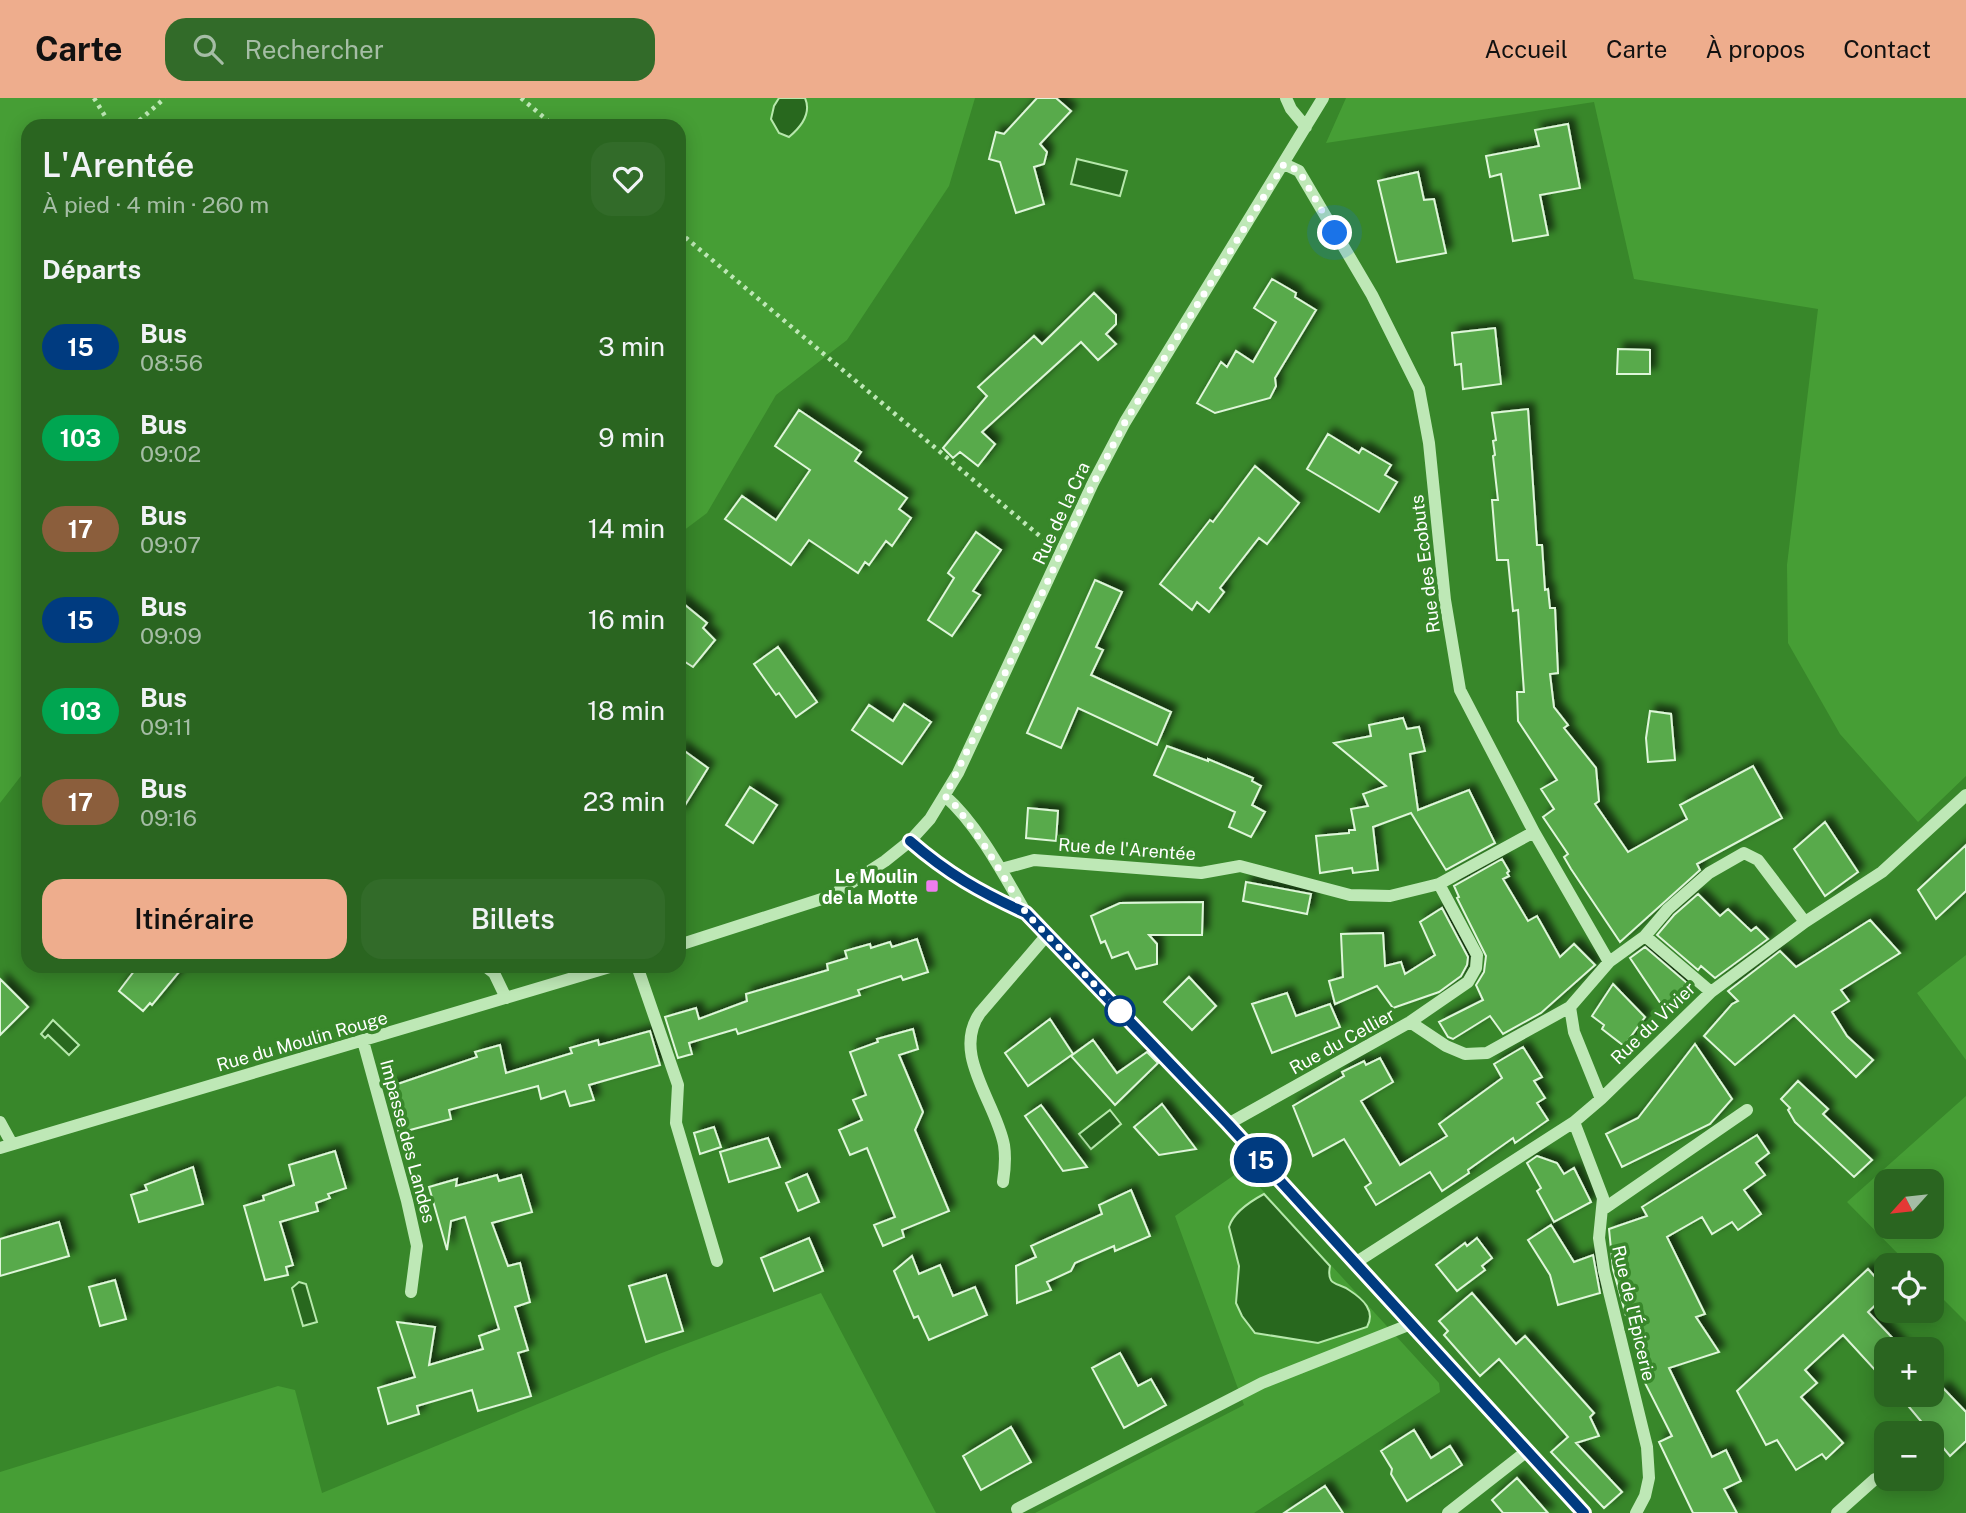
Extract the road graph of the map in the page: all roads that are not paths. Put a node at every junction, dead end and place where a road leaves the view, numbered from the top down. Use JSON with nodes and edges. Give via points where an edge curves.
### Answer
{"nodes":[{"id":1,"x":1286,"y":98,"type":"edge"},
{"id":2,"x":1323,"y":98,"type":"edge"},
{"id":3,"x":1306,"y":127,"type":"junction"},
{"id":4,"x":1284,"y":164,"type":"junction"},
{"id":5,"x":1966,"y":795,"type":"edge"},
{"id":6,"x":945,"y":796,"type":"junction"},
{"id":7,"x":1534,"y":832,"type":"junction"},
{"id":8,"x":910,"y":841,"type":"junction"},
{"id":9,"x":1001,"y":869,"type":"junction"},
{"id":10,"x":1439,"y":884,"type":"junction"},
{"id":11,"x":1026,"y":913,"type":"junction"},
{"id":12,"x":1805,"y":922,"type":"junction"},
{"id":13,"x":1047,"y":935,"type":"junction"},
{"id":14,"x":1645,"y":936,"type":"junction"},
{"id":15,"x":686,"y":943,"type":"edge"},
{"id":16,"x":1609,"y":962,"type":"junction"},
{"id":17,"x":494,"y":973,"type":"edge"},
{"id":18,"x":590,"y":973,"type":"edge"},
{"id":19,"x":639,"y":973,"type":"edge"},
{"id":20,"x":1711,"y":992,"type":"junction"},
{"id":21,"x":506,"y":998,"type":"junction"},
{"id":22,"x":1570,"y":1007,"type":"junction"},
{"id":23,"x":1410,"y":1023,"type":"junction"},
{"id":24,"x":363,"y":1041,"type":"junction"},
{"id":25,"x":1601,"y":1099,"type":"junction"},
{"id":26,"x":1747,"y":1110,"type":"dead end"},
{"id":27,"x":0,"y":1122,"type":"edge"},
{"id":28,"x":1574,"y":1122,"type":"junction"},
{"id":29,"x":1228,"y":1124,"type":"junction"},
{"id":30,"x":6,"y":1146,"type":"edge"},
{"id":31,"x":1003,"y":1182,"type":"dead end"},
{"id":32,"x":1602,"y":1210,"type":"junction"},
{"id":33,"x":717,"y":1261,"type":"dead end"},
{"id":34,"x":1355,"y":1263,"type":"junction"},
{"id":35,"x":411,"y":1292,"type":"dead end"},
{"id":36,"x":1411,"y":1324,"type":"junction"},
{"id":37,"x":1527,"y":1451,"type":"junction"},
{"id":38,"x":1874,"y":1480,"type":"edge"},
{"id":39,"x":1017,"y":1509,"type":"dead end"},
{"id":40,"x":1448,"y":1513,"type":"edge"},
{"id":41,"x":1584,"y":1513,"type":"edge"},
{"id":42,"x":1636,"y":1513,"type":"edge"},
{"id":43,"x":1837,"y":1513,"type":"edge"}],
"edges":[{"from":1,"to":3,"type":"street"},
{"from":2,"to":3,"type":"street","name":"Rue de la Cra"},
{"from":3,"to":4,"type":"street","name":"Rue de la Cra"},
{"from":4,"to":6,"type":"street","name":"Rue de la Cra","via":[[1125,422]]},
{"from":4,"to":7,"type":"street","name":"Rue des Ecobuts","via":[[1299,171],[1372,295],[1419,389],[1429,443],[1444,600],[1460,690]]},
{"from":5,"to":12,"type":"street","name":"Rue du Vivier","via":[[1882,872]]},
{"from":6,"to":8,"type":"street","name":"Rue de la Cra"},
{"from":6,"to":9,"type":"street"},
{"from":7,"to":10,"type":"street","name":"Rue de l'Arentée"},
{"from":7,"to":16,"type":"street","name":"Rue des Ecobuts"},
{"from":8,"to":11,"type":"street","via":[[954,876]]},
{"from":8,"to":15,"type":"street","via":[[863,878],[831,896]]},
{"from":9,"to":10,"type":"street","name":"Rue de l'Arentée","via":[[1034,860],[1200,873],[1240,866],[1373,897]]},
{"from":9,"to":11,"type":"street"},
{"from":10,"to":23,"type":"street","name":"Rue du Cellier","via":[[1477,955],[1476,968],[1468,982]]},
{"from":11,"to":13,"type":"street"},
{"from":12,"to":14,"type":"street","via":[[1758,860],[1744,853],[1709,873]]},
{"from":12,"to":20,"type":"street","name":"Rue du Vivier"},
{"from":13,"to":29,"type":"street"},
{"from":13,"to":31,"type":"street","via":[[980,1013],[970,1035],[971,1056],[1003,1142]]},
{"from":14,"to":16,"type":"street"},
{"from":14,"to":20,"type":"street"},
{"from":16,"to":22,"type":"street"},
{"from":17,"to":21,"type":"street"},
{"from":18,"to":21,"type":"street","name":"Rue du Moulin Rouge"},
{"from":19,"to":33,"type":"street","via":[[678,1085],[676,1123]]},
{"from":20,"to":25,"type":"street","name":"Rue du Vivier"},
{"from":21,"to":24,"type":"street","name":"Rue du Moulin Rouge"},
{"from":22,"to":23,"type":"street","via":[[1487,1053],[1465,1054]]},
{"from":22,"to":25,"type":"street","via":[[1574,1032]]},
{"from":23,"to":29,"type":"street","name":"Rue du Cellier"},
{"from":24,"to":30,"type":"street","name":"Rue du Moulin Rouge"},
{"from":24,"to":35,"type":"street","name":"Impasse des Landes","via":[[417,1246]]},
{"from":25,"to":28,"type":"street","name":"Rue du Vivier"},
{"from":26,"to":32,"type":"street"},
{"from":27,"to":30,"type":"street"},
{"from":28,"to":32,"type":"street","name":"Rue de l'Épicerie","via":[[1602,1198]]},
{"from":28,"to":34,"type":"street","name":"Rue du Vivier"},
{"from":29,"to":34,"type":"street"},
{"from":32,"to":42,"type":"street","name":"Rue de l'Épicerie","via":[[1599,1238],[1604,1270],[1647,1447],[1649,1478]]},
{"from":34,"to":36,"type":"street"},
{"from":36,"to":37,"type":"street"},
{"from":36,"to":39,"type":"street","via":[[1262,1383]]},
{"from":37,"to":40,"type":"street"},
{"from":37,"to":41,"type":"street"},
{"from":38,"to":43,"type":"street"}]}
